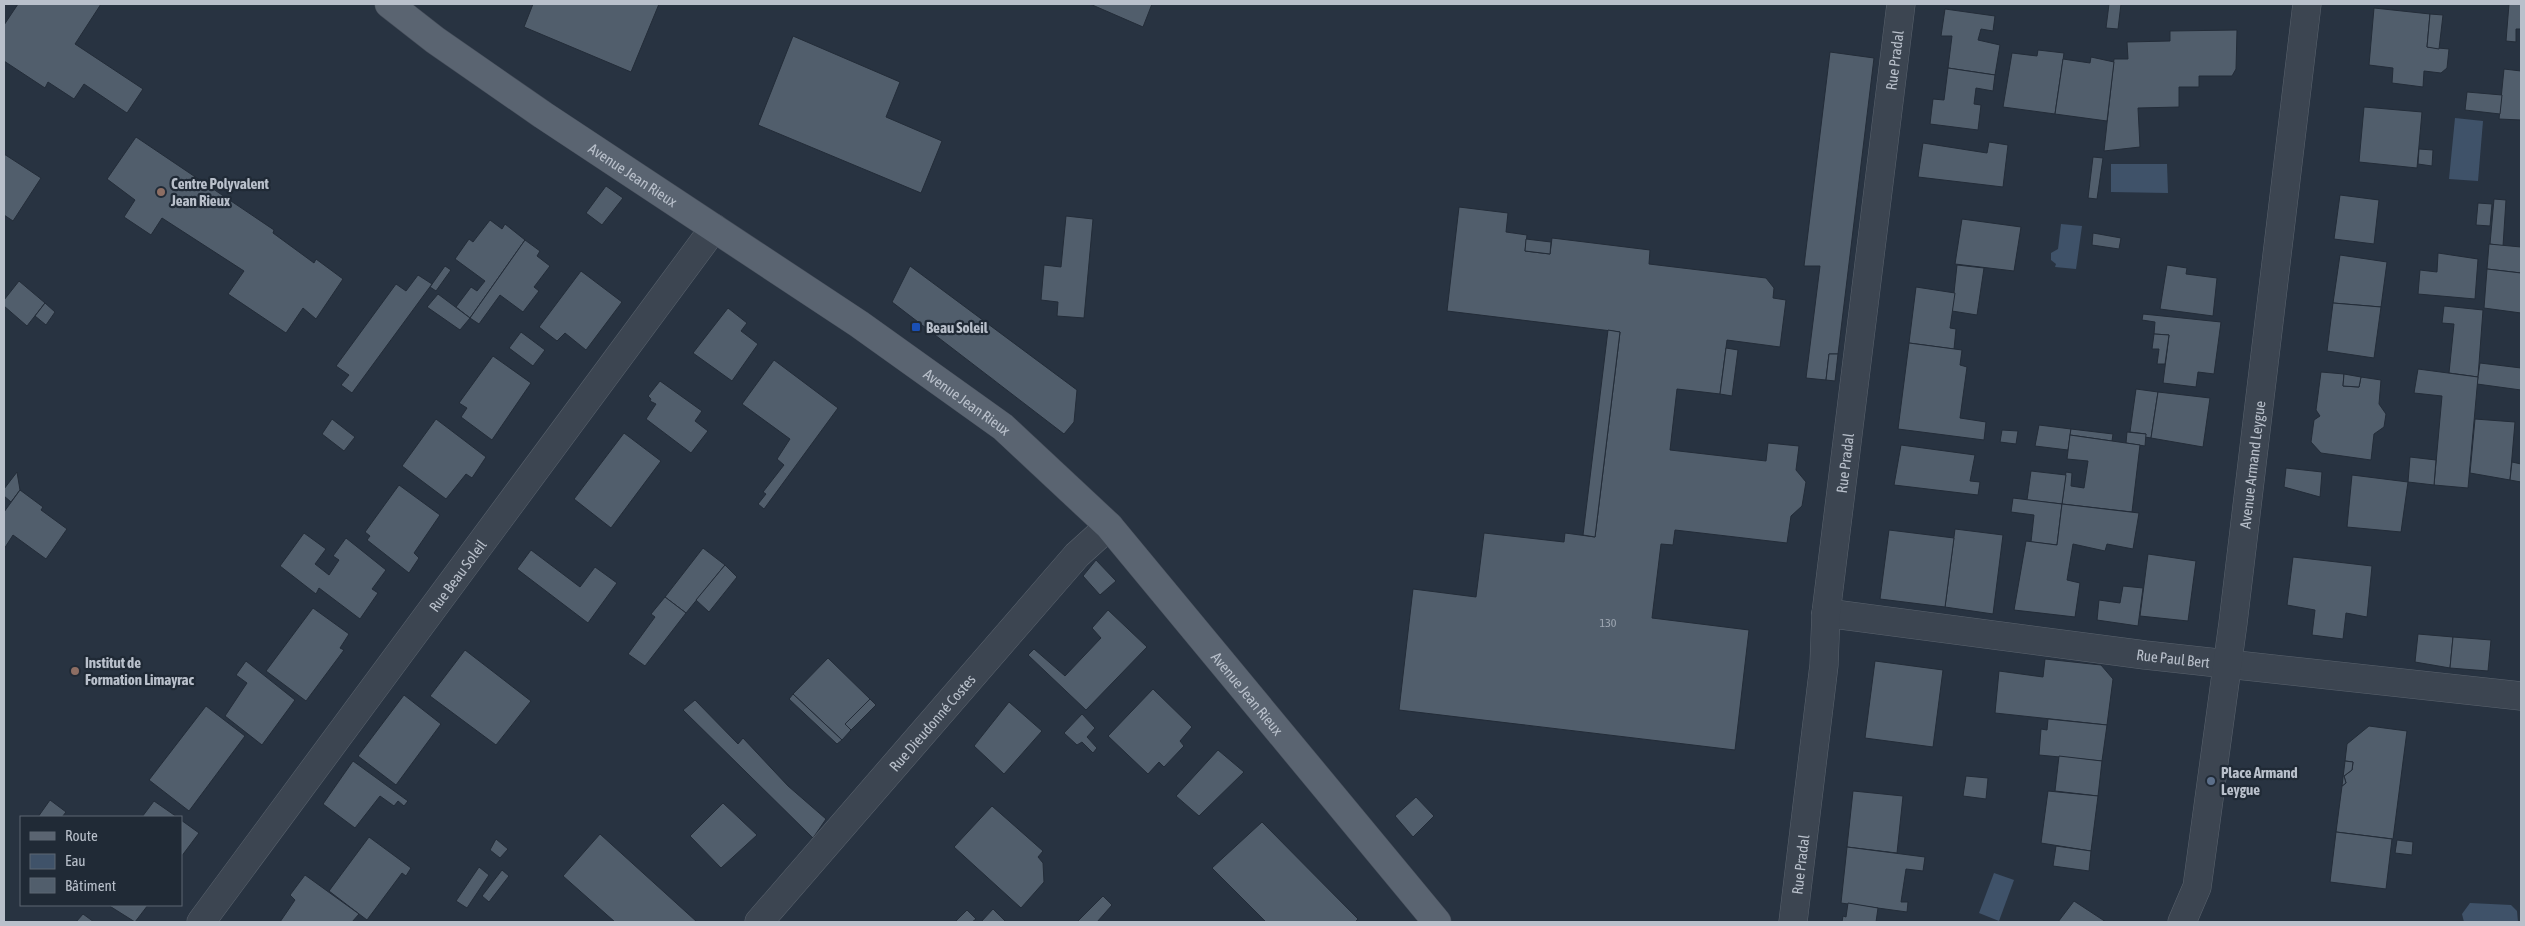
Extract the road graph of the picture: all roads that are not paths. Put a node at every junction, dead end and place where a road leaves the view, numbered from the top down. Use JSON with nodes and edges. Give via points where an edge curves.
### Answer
{"nodes":[{"id":1,"x":390,"y":4,"type":"edge"},
{"id":2,"x":1901,"y":4,"type":"edge"},
{"id":3,"x":2307,"y":4,"type":"edge"},
{"id":4,"x":714,"y":228,"type":"junction"},
{"id":5,"x":1109,"y":526,"type":"junction"},
{"id":6,"x":1826,"y":613,"type":"junction"},
{"id":7,"x":2227,"y":664,"type":"junction"},
{"id":8,"x":2521,"y":696,"type":"edge"},
{"id":9,"x":201,"y":922,"type":"edge"},
{"id":10,"x":759,"y":922,"type":"edge"},
{"id":11,"x":1438,"y":922,"type":"edge"},
{"id":12,"x":1793,"y":922,"type":"edge"},
{"id":13,"x":2182,"y":922,"type":"edge"}],
"edges":[{"from":1,"to":4,"type":"main road","name":"Avenue Jean Rieux","via":[[450,51]]},
{"from":2,"to":6,"type":"street","name":"Rue Pradal"},
{"from":3,"to":7,"type":"street","name":"Avenue Armand Leygue"},
{"from":4,"to":5,"type":"main road","name":"Avenue Jean Rieux","via":[[881,339],[1003,427]]},
{"from":4,"to":9,"type":"street","name":"Rue Beau Soleil"},
{"from":5,"to":10,"type":"street","name":"Rue Dieudonné Costes","via":[[1077,555]]},
{"from":5,"to":11,"type":"main road","name":"Avenue Jean Rieux"},
{"from":6,"to":7,"type":"street","name":"Rue Paul Bert"},
{"from":6,"to":12,"type":"street","name":"Rue Pradal","via":[[1824,665]]},
{"from":7,"to":8,"type":"street","name":"Rue Paul Bert"},
{"from":7,"to":13,"type":"street","name":"Avenue Armand Leygue","via":[[2197,887]]}]}
